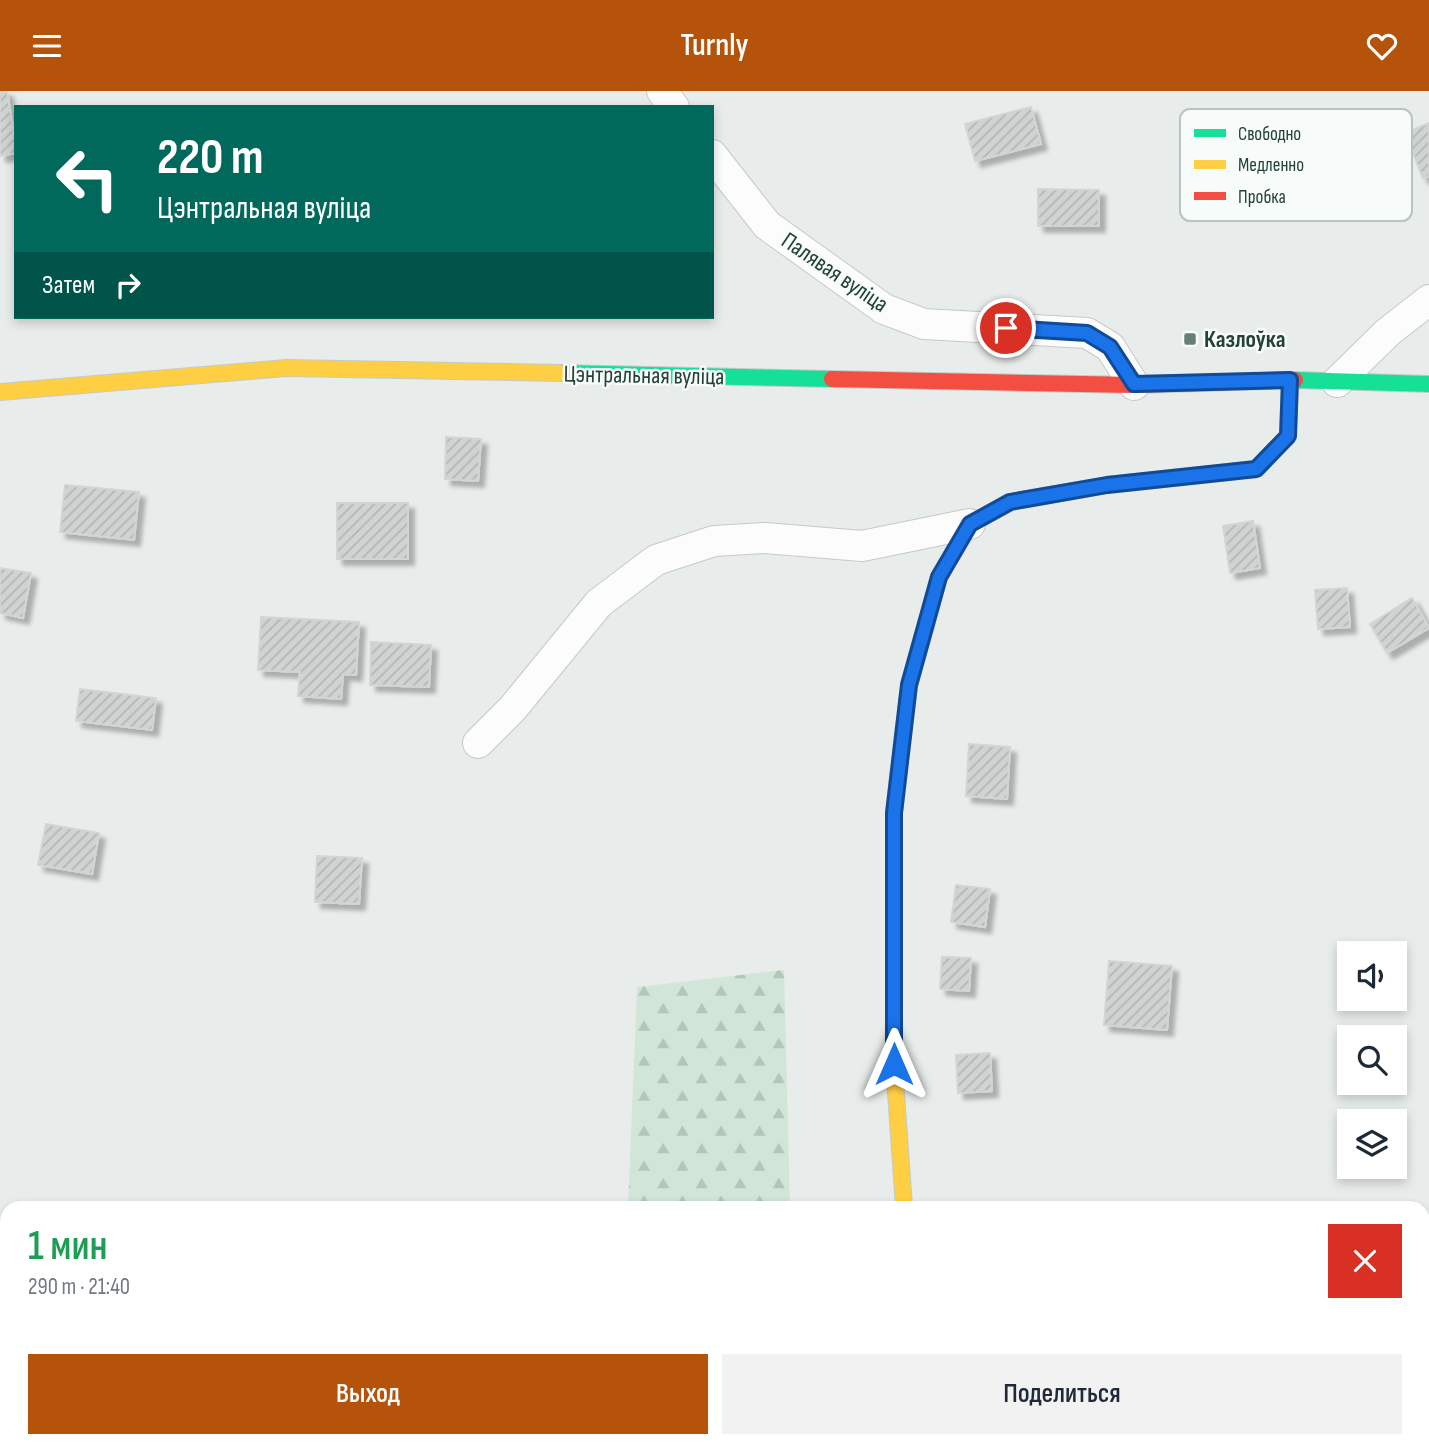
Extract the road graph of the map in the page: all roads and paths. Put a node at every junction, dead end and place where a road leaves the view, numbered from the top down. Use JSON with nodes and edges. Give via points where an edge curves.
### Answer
{"nodes":[{"id":1,"x":714,"y":158,"type":"edge"},
{"id":2,"x":1429,"y":300,"type":"edge"},
{"id":3,"x":1290,"y":380,"type":"junction"},
{"id":4,"x":1337,"y":382,"type":"junction"},
{"id":5,"x":1134,"y":384,"type":"junction"},
{"id":6,"x":1429,"y":384,"type":"edge"},
{"id":7,"x":0,"y":392,"type":"edge"},
{"id":8,"x":970,"y":524,"type":"junction"},
{"id":9,"x":478,"y":743,"type":"dead end"},
{"id":10,"x":904,"y":1201,"type":"edge"}],
"edges":[{"from":1,"to":5,"type":"street","name":"Палявая вуліца","via":[[767,225],[884,309],[924,324],[1087,333],[1110,347]]},
{"from":2,"to":4,"type":"street"},
{"from":3,"to":4,"type":"main road","name":"Цэнтральная вуліца"},
{"from":3,"to":5,"type":"main road","name":"Цэнтральная вуліца"},
{"from":3,"to":8,"type":"main road","via":[[1288,436],[1256,469],[1107,485],[1010,502]]},
{"from":4,"to":6,"type":"main road","name":"Цэнтральная вуліца"},
{"from":5,"to":7,"type":"main road","name":"Цэнтральная вуліца","via":[[286,368]]},
{"from":8,"to":9,"type":"street","via":[[862,545],[765,538],[714,541],[656,560],[599,603],[513,708]]},
{"from":8,"to":10,"type":"main road","via":[[939,577],[909,685],[894,813],[894,1064]]}]}
